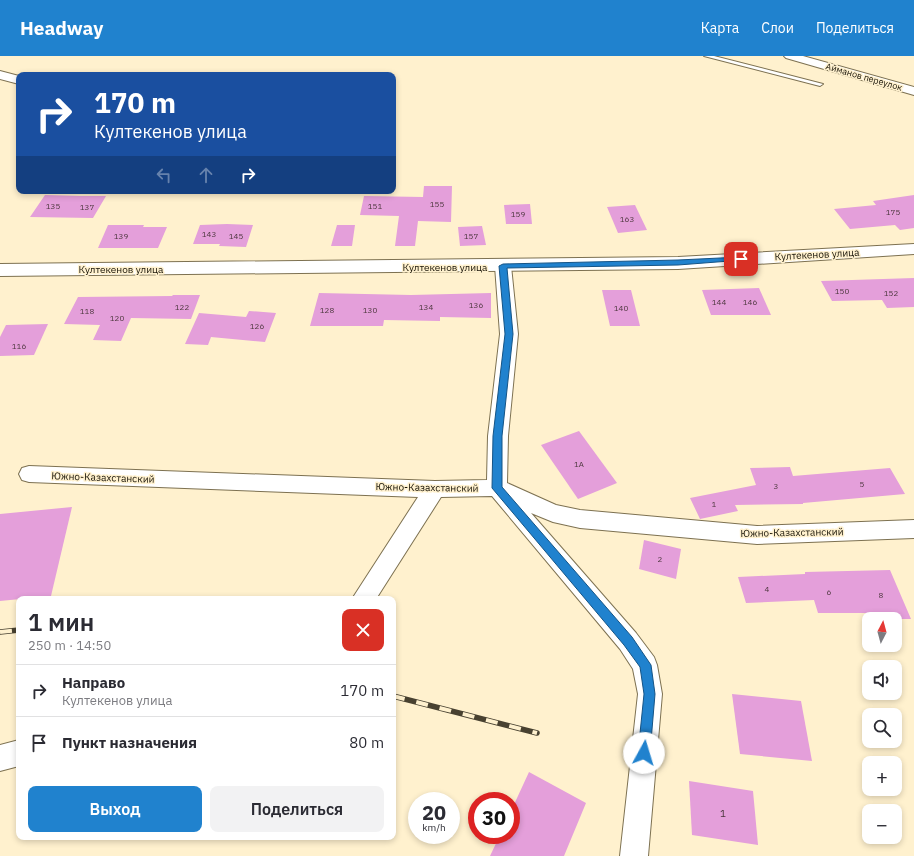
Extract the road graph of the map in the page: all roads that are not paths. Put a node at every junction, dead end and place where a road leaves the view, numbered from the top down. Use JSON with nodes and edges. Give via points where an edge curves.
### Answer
{"nodes":[{"id":1,"x":707,"y":56,"type":"edge"},
{"id":2,"x":790,"y":56,"type":"edge"},
{"id":3,"x":0,"y":75,"type":"edge"},
{"id":4,"x":16,"y":79,"type":"edge"},
{"id":5,"x":820,"y":84,"type":"dead end"},
{"id":6,"x":914,"y":91,"type":"edge"},
{"id":7,"x":914,"y":248,"type":"edge"},
{"id":8,"x":503,"y":266,"type":"junction"},
{"id":9,"x":0,"y":270,"type":"edge"},
{"id":10,"x":29,"y":474,"type":"dead end"},
{"id":11,"x":497,"y":488,"type":"junction"},
{"id":12,"x":435,"y":489,"type":"junction"},
{"id":13,"x":914,"y":529,"type":"edge"},
{"id":14,"x":365,"y":596,"type":"edge"},
{"id":15,"x":16,"y":754,"type":"edge"},
{"id":16,"x":0,"y":758,"type":"edge"},
{"id":17,"x":634,"y":856,"type":"edge"}],
"edges":[{"from":1,"to":5,"type":"lane"},
{"from":2,"to":6,"type":"street","name":"Айманов переулок"},
{"from":3,"to":4,"type":"street"},
{"from":7,"to":8,"type":"street","name":"Култекенов улица","via":[[678,263]]},
{"from":8,"to":9,"type":"street","name":"Култекенов улица"},
{"from":8,"to":11,"type":"street","via":[[509,334],[498,436]]},
{"from":10,"to":12,"type":"street","name":"Южно-Казахстанский"},
{"from":11,"to":12,"type":"street","name":"Южно-Казахстанский"},
{"from":11,"to":13,"type":"street","name":"Южно-Казахстанский","via":[[553,513],[580,519],[757,534]]},
{"from":11,"to":17,"type":"street","via":[[628,641],[645,665],[650,694]]},
{"from":12,"to":14,"type":"street"},
{"from":15,"to":16,"type":"street"}]}
